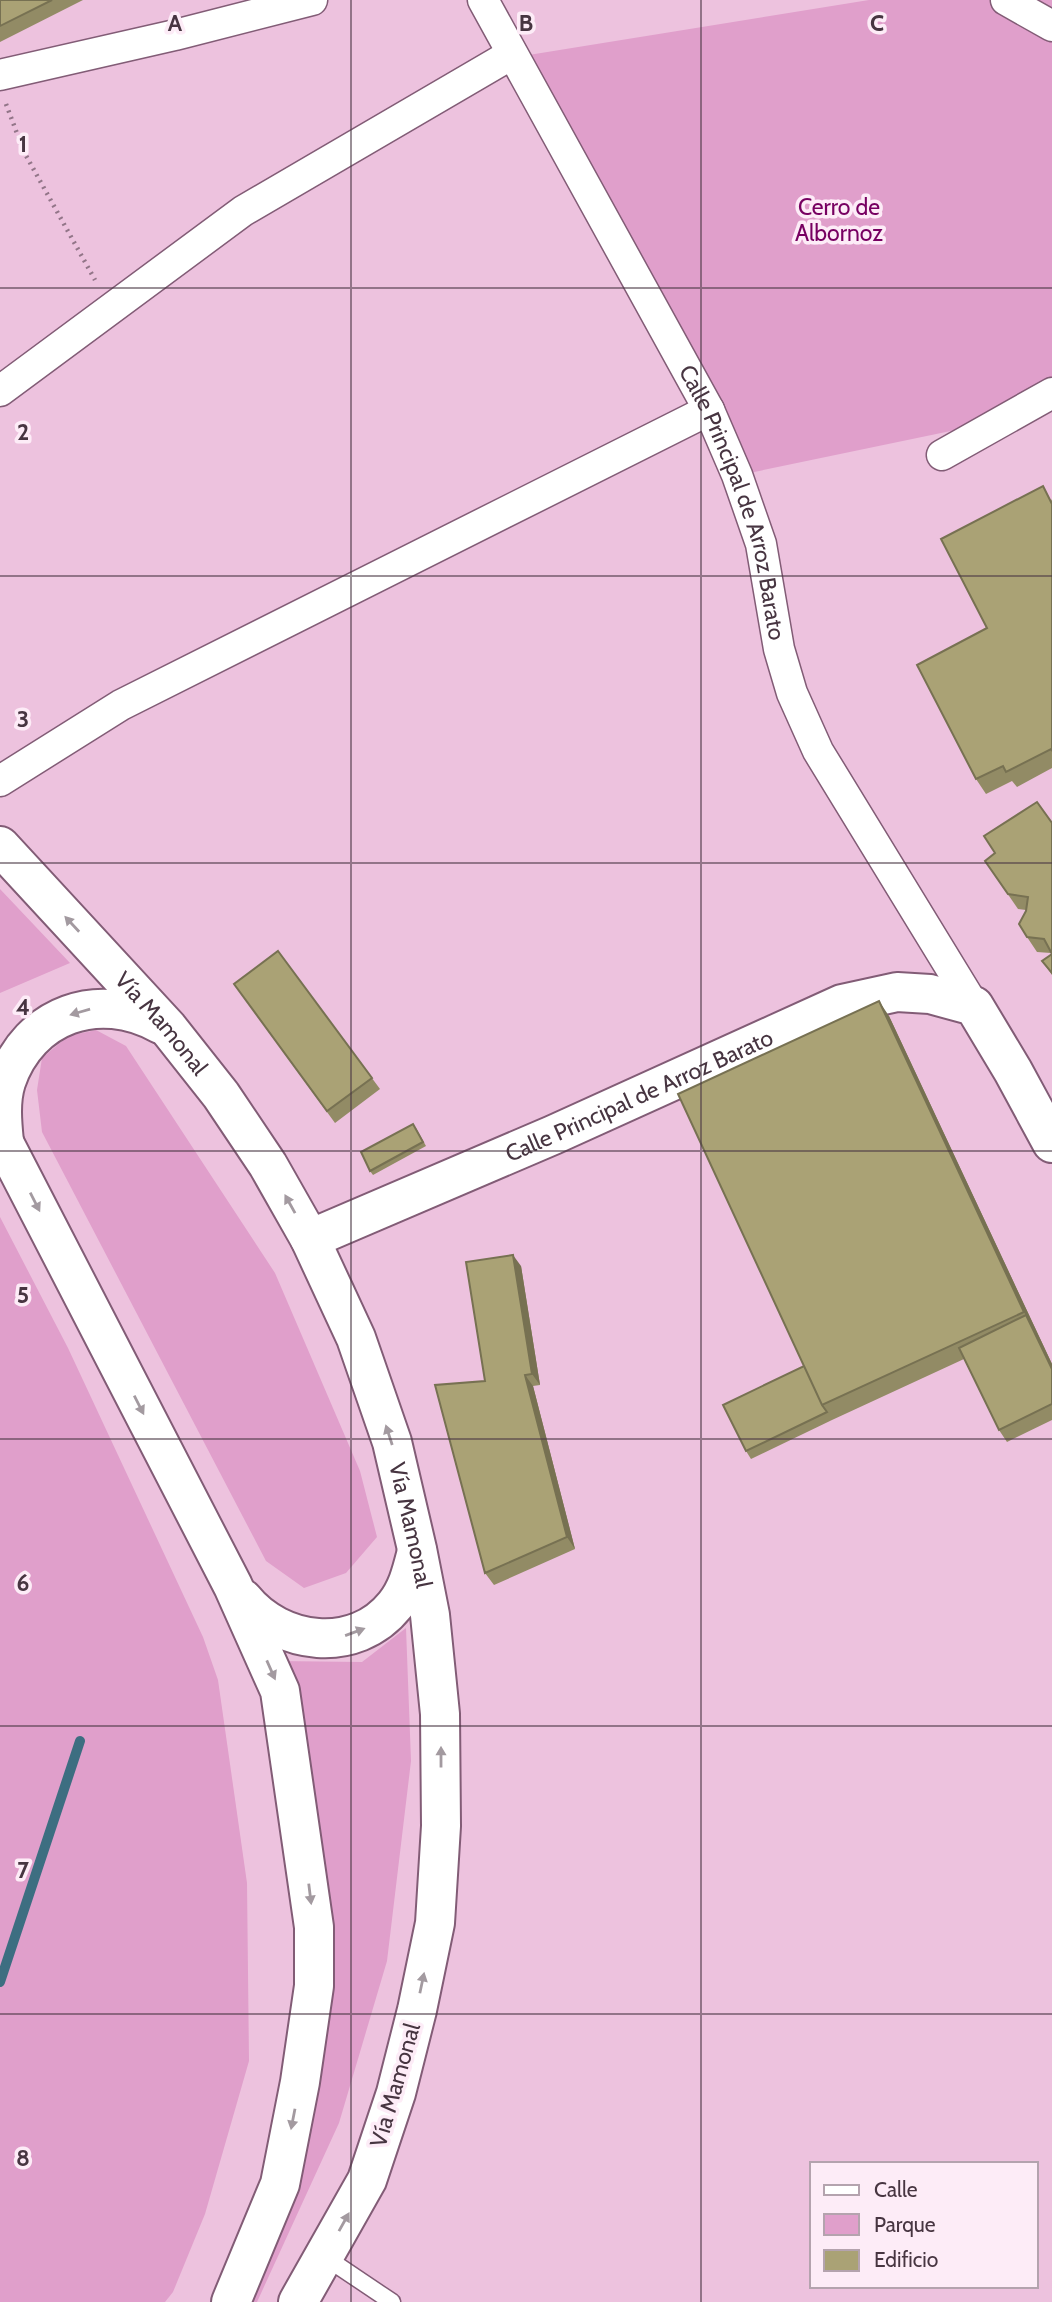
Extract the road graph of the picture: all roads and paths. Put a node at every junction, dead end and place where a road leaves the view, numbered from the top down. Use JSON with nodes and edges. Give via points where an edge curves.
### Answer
{"nodes":[{"id":1,"x":312,"y":0,"type":"edge"},
{"id":2,"x":1006,"y":0,"type":"edge"},
{"id":3,"x":488,"y":2,"type":"edge"},
{"id":4,"x":1052,"y":26,"type":"edge"},
{"id":5,"x":512,"y":54,"type":"junction"},
{"id":6,"x":2,"y":88,"type":"edge"},
{"id":7,"x":111,"y":309,"type":"junction"},
{"id":8,"x":0,"y":391,"type":"edge"},
{"id":9,"x":1052,"y":393,"type":"edge"},
{"id":10,"x":709,"y":410,"type":"junction"},
{"id":11,"x":942,"y":455,"type":"dead end"},
{"id":12,"x":0,"y":781,"type":"edge"},
{"id":13,"x":0,"y":846,"type":"edge"},
{"id":14,"x":974,"y":1006,"type":"junction"},
{"id":15,"x":168,"y":1028,"type":"junction"},
{"id":16,"x":2,"y":1138,"type":"edge"},
{"id":17,"x":1052,"y":1143,"type":"edge"},
{"id":18,"x":310,"y":1239,"type":"junction"},
{"id":19,"x":418,"y":1549,"type":"junction"},
{"id":20,"x":233,"y":1586,"type":"junction"},
{"id":21,"x":325,"y":2257,"type":"junction"},
{"id":22,"x":388,"y":2301,"type":"edge"},
{"id":23,"x":231,"y":2302,"type":"edge"},
{"id":24,"x":298,"y":2302,"type":"edge"}],
"edges":[{"from":1,"to":6,"type":"street","via":[[174,35]]},
{"from":2,"to":4,"type":"street"},
{"from":3,"to":5,"type":"street","name":"Calle Principal de Arroz Barato"},
{"from":5,"to":7,"type":"street","via":[[243,211]]},
{"from":5,"to":10,"type":"street","name":"Calle Principal de Arroz Barato"},
{"from":6,"to":7,"type":"path","via":[[24,152]]},
{"from":7,"to":8,"type":"street"},
{"from":9,"to":11,"type":"street"},
{"from":10,"to":12,"type":"street","via":[[121,705]]},
{"from":10,"to":14,"type":"street","name":"Calle Principal de Arroz Barato","via":[[761,544],[779,649],[792,693],[818,751]]},
{"from":15,"to":13,"type":"main road","name":"Vía Mamonal","one_way":true},
{"from":14,"to":17,"type":"main road","name":"Calle Principal de Arroz Barato"},
{"from":14,"to":18,"type":"main road","name":"Calle Principal de Arroz Barato","via":[[930,994],[897,992],[842,1004]]},
{"from":15,"to":16,"type":"main road","one_way":true,"via":[[143,1014],[115,1008],[86,1009],[59,1019],[35,1035],[17,1057],[5,1084]]},
{"from":18,"to":15,"type":"main road","name":"Vía Mamonal","one_way":true,"via":[[268,1165]]},
{"from":16,"to":20,"type":"main road","one_way":true},
{"from":19,"to":18,"type":"main road","name":"Vía Mamonal","one_way":true,"via":[[392,1442],[356,1338]]},
{"from":20,"to":19,"type":"main road","one_way":true,"via":[[253,1611],[279,1629],[308,1638],[340,1637],[369,1626],[394,1606],[410,1579]]},
{"from":21,"to":19,"type":"main road","name":"Vía Mamonal","one_way":true,"via":[[367,2180],[417,2010],[435,1923],[441,1826],[440,1714]]},
{"from":20,"to":23,"type":"main road","one_way":true,"via":[[280,1691],[314,1927],[314,1986],[280,2184]]},
{"from":21,"to":22,"type":"lane"},
{"from":21,"to":24,"type":"main road","name":"Vía Mamonal"}]}
